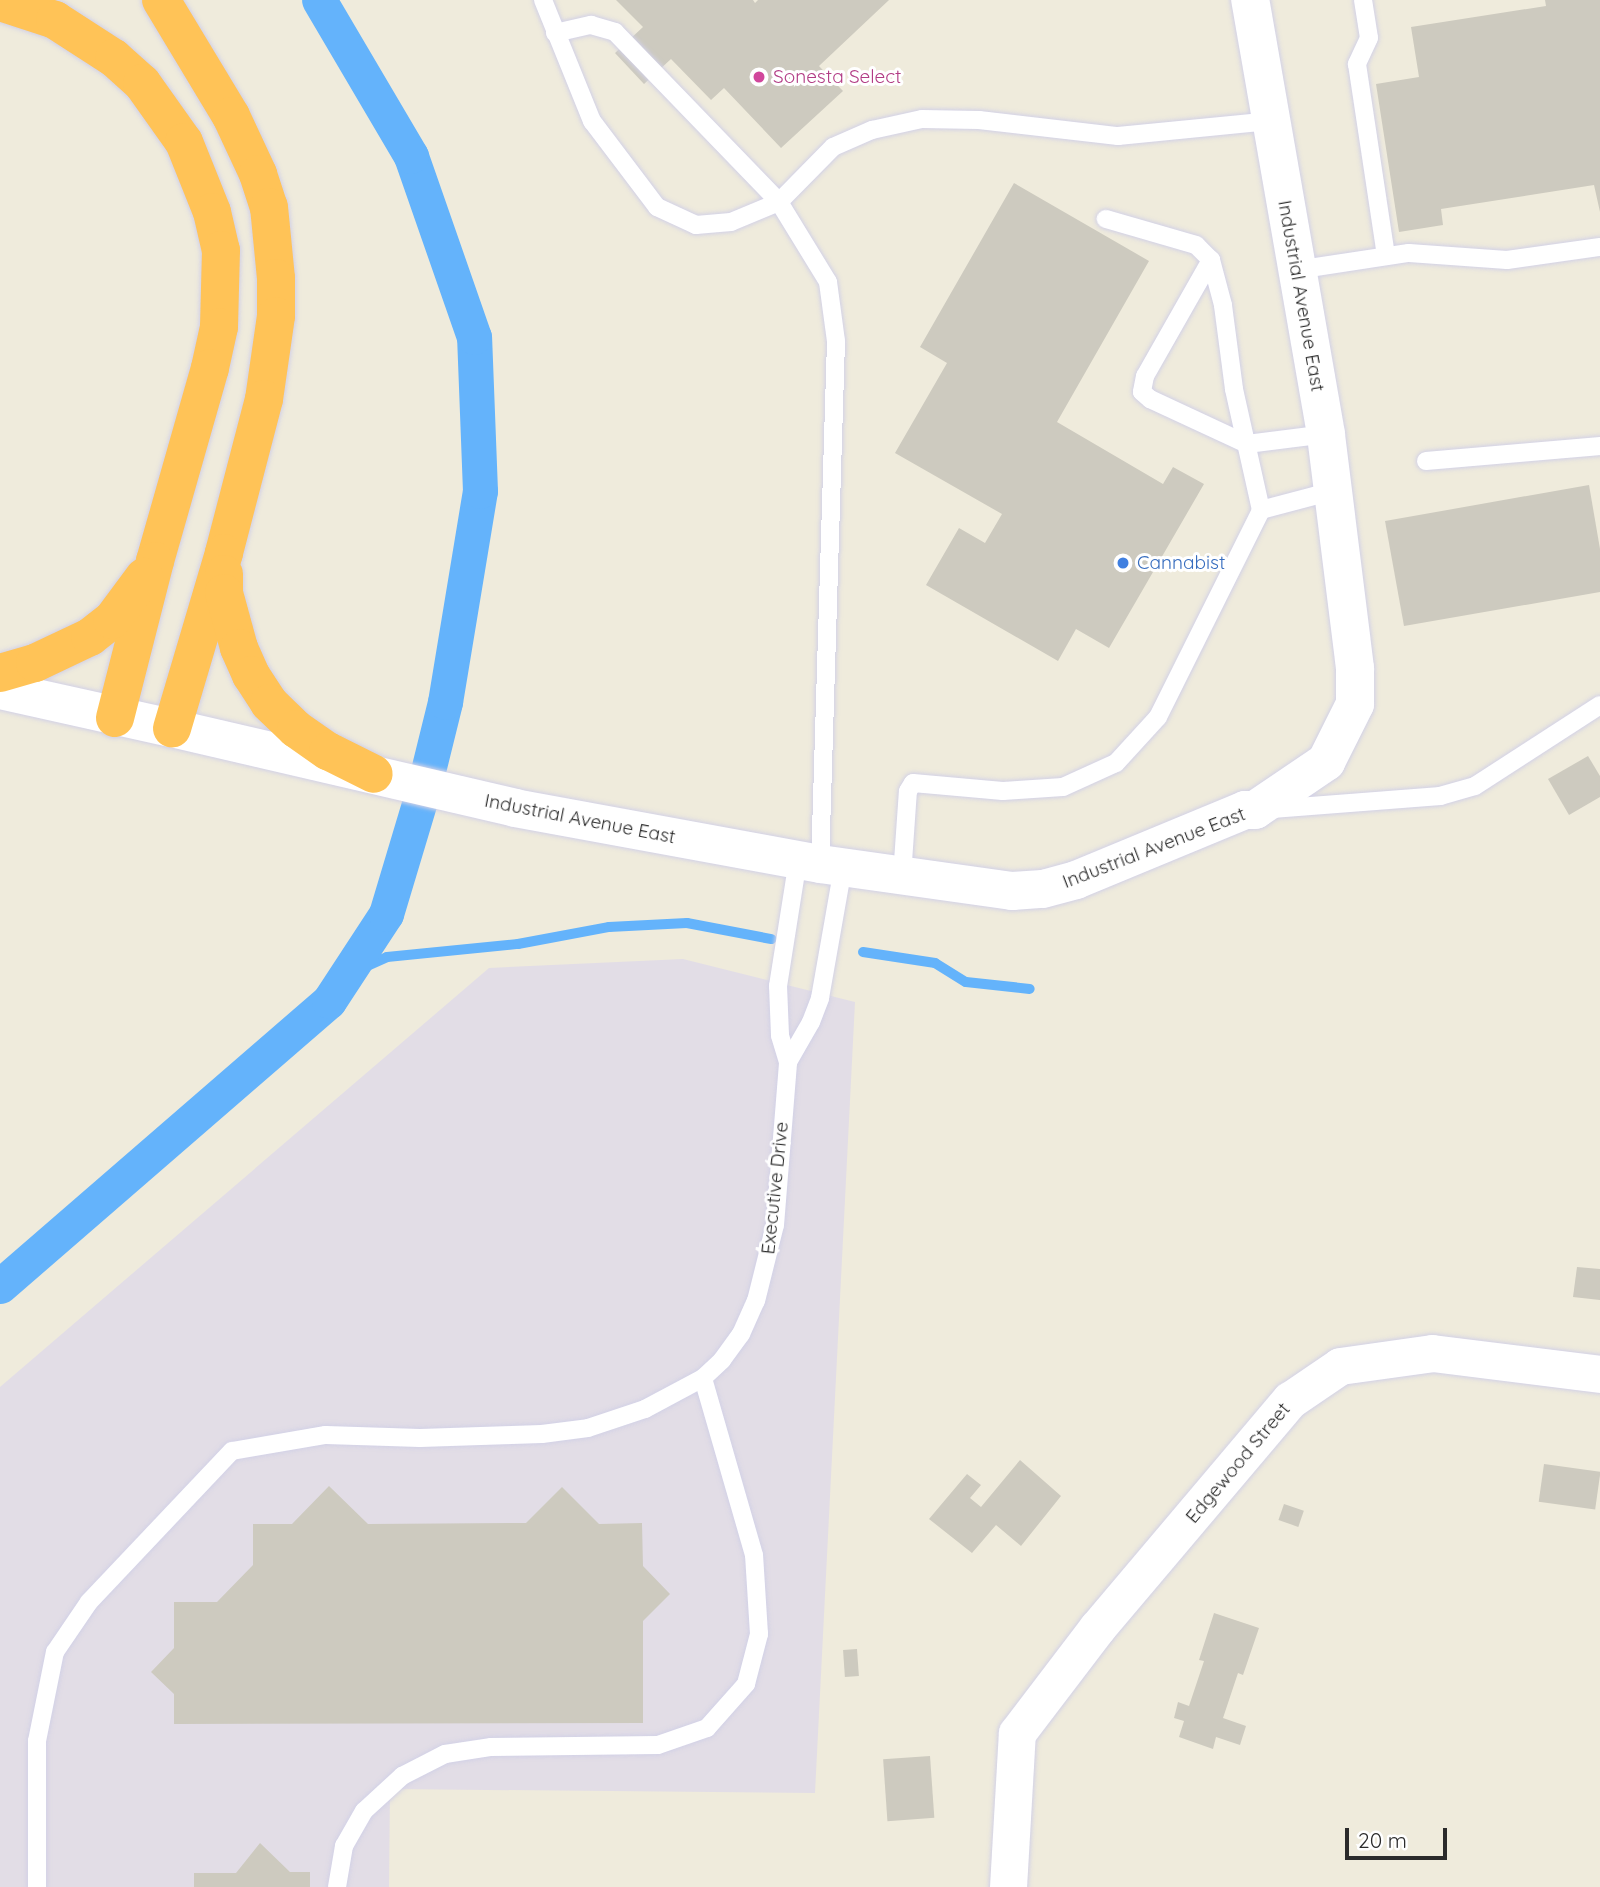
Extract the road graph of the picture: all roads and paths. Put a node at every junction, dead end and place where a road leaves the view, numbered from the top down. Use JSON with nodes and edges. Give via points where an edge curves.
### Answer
{"nodes":[{"id":1,"x":161,"y":0,"type":"edge"},
{"id":2,"x":543,"y":0,"type":"edge"},
{"id":3,"x":1250,"y":0,"type":"edge"},
{"id":4,"x":1363,"y":0,"type":"edge"},
{"id":5,"x":0,"y":2,"type":"edge"},
{"id":6,"x":555,"y":33,"type":"junction"},
{"id":7,"x":1272,"y":121,"type":"junction"},
{"id":8,"x":779,"y":202,"type":"junction"},
{"id":9,"x":1106,"y":219,"type":"dead end"},
{"id":10,"x":1600,"y":247,"type":"edge"},
{"id":11,"x":1386,"y":256,"type":"junction"},
{"id":12,"x":1211,"y":260,"type":"junction"},
{"id":13,"x":1296,"y":270,"type":"junction"},
{"id":14,"x":1326,"y":434,"type":"junction"},
{"id":15,"x":1247,"y":444,"type":"junction"},
{"id":16,"x":1600,"y":446,"type":"edge"},
{"id":17,"x":1426,"y":461,"type":"dead end"},
{"id":18,"x":1333,"y":491,"type":"junction"},
{"id":19,"x":1262,"y":510,"type":"junction"},
{"id":20,"x":224,"y":553,"type":"junction"},
{"id":21,"x":155,"y":561,"type":"junction"},
{"id":22,"x":0,"y":673,"type":"edge"},
{"id":23,"x":0,"y":690,"type":"edge"},
{"id":24,"x":1600,"y":705,"type":"edge"},
{"id":25,"x":115,"y":718,"type":"junction"},
{"id":26,"x":172,"y":728,"type":"junction"},
{"id":27,"x":374,"y":774,"type":"junction"},
{"id":28,"x":1255,"y":810,"type":"junction"},
{"id":29,"x":821,"y":864,"type":"junction"},
{"id":30,"x":902,"y":876,"type":"junction"},
{"id":31,"x":788,"y":1062,"type":"junction"},
{"id":32,"x":1600,"y":1374,"type":"edge"},
{"id":33,"x":703,"y":1378,"type":"junction"},
{"id":34,"x":37,"y":1887,"type":"edge"},
{"id":35,"x":337,"y":1887,"type":"edge"},
{"id":36,"x":1008,"y":1887,"type":"edge"}],
"edges":[{"from":1,"to":20,"type":"highway","via":[[244,142],[269,208],[274,243],[276,316],[271,357]]},
{"from":2,"to":6,"type":"lane"},
{"from":3,"to":7,"type":"street","name":"Industrial Avenue East"},
{"from":4,"to":11,"type":"lane","via":[[1369,38],[1357,64]]},
{"from":5,"to":21,"type":"highway","via":[[55,20],[114,58],[142,83],[184,142],[212,212],[221,250],[219,327]]},
{"from":6,"to":8,"type":"lane","via":[[591,25],[615,33]]},
{"from":6,"to":8,"type":"lane","via":[[592,121],[657,207],[696,225],[731,222]]},
{"from":7,"to":8,"type":"lane","via":[[1118,136],[979,120],[922,119],[872,130],[833,147]]},
{"from":7,"to":13,"type":"street","name":"Industrial Avenue East"},
{"from":8,"to":29,"type":"lane","via":[[828,282],[836,341]]},
{"from":9,"to":12,"type":"lane","via":[[1196,245]]},
{"from":10,"to":11,"type":"lane","via":[[1507,260],[1409,253]]},
{"from":11,"to":13,"type":"lane"},
{"from":12,"to":15,"type":"lane"},
{"from":12,"to":15,"type":"lane","via":[[1145,376],[1142,392]]},
{"from":13,"to":14,"type":"street","name":"Industrial Avenue East"},
{"from":14,"to":15,"type":"lane"},
{"from":14,"to":18,"type":"street","name":"Industrial Avenue East"},
{"from":15,"to":19,"type":"lane"},
{"from":16,"to":17,"type":"lane"},
{"from":18,"to":19,"type":"lane"},
{"from":18,"to":28,"type":"street","name":"Industrial Avenue East","via":[[1356,704],[1326,762]]},
{"from":19,"to":30,"type":"lane","via":[[1158,717],[1116,763],[1063,787],[1003,791],[913,783],[908,791]]},
{"from":20,"to":26,"type":"highway"},
{"from":20,"to":27,"type":"highway","via":[[230,620],[251,675],[269,703],[328,751]]},
{"from":21,"to":22,"type":"highway","via":[[130,599],[90,637],[35,663]]},
{"from":21,"to":25,"type":"highway"},
{"from":23,"to":25,"type":"street","name":"Industrial Avenue East"},
{"from":24,"to":28,"type":"lane","via":[[1475,786],[1440,796]]},
{"from":25,"to":26,"type":"street","name":"Industrial Avenue East"},
{"from":26,"to":27,"type":"street","name":"Industrial Avenue East"},
{"from":27,"to":29,"type":"street","name":"Industrial Avenue East","via":[[515,808]]},
{"from":28,"to":30,"type":"street","name":"Industrial Avenue East","via":[[1043,889],[978,889]]},
{"from":29,"to":30,"type":"street","name":"Industrial Avenue East"},
{"from":29,"to":31,"type":"lane","name":"Executive Drive","via":[[820,998]]},
{"from":29,"to":31,"type":"lane","name":"Executive Drive","via":[[778,986],[780,1035]]},
{"from":31,"to":33,"type":"lane","name":"Executive Drive","via":[[768,1263],[741,1334]]},
{"from":32,"to":36,"type":"street","name":"Edgewood Street","via":[[1433,1353],[1340,1366],[1290,1401],[1086,1643],[1017,1733]]},
{"from":33,"to":34,"type":"lane","name":"Executive Drive","via":[[645,1409],[588,1428],[420,1438],[326,1435],[232,1451],[89,1602],[55,1653],[37,1741]]},
{"from":33,"to":35,"type":"lane","via":[[754,1555],[759,1633],[746,1684],[706,1728],[658,1745],[491,1747],[445,1754],[402,1776],[363,1811],[344,1846]]}]}
